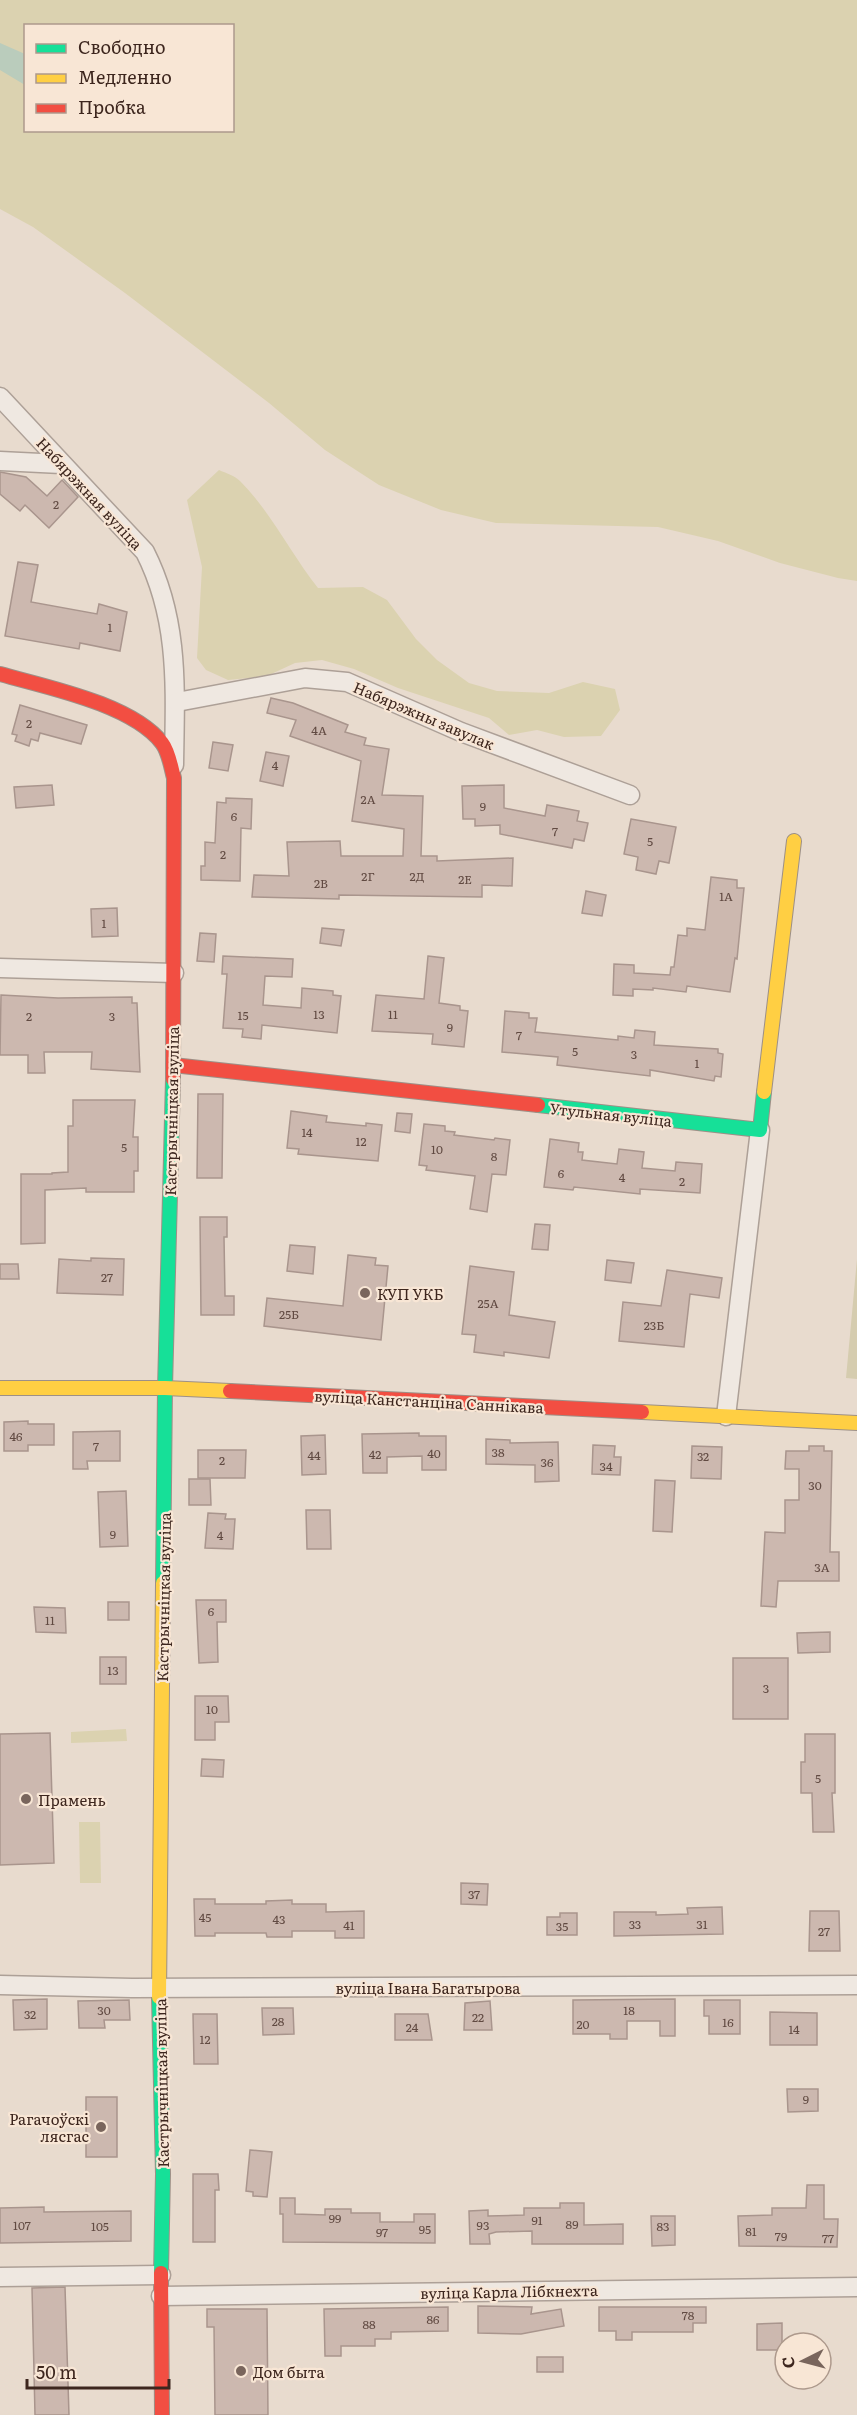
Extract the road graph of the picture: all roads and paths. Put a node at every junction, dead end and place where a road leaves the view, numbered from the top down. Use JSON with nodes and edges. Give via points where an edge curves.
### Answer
{"nodes":[{"id":1,"x":0,"y":397,"type":"edge"},
{"id":2,"x":0,"y":461,"type":"edge"},
{"id":3,"x":61,"y":464,"type":"junction"},
{"id":4,"x":0,"y":674,"type":"edge"},
{"id":5,"x":177,"y":702,"type":"junction"},
{"id":6,"x":174,"y":778,"type":"junction"},
{"id":7,"x":630,"y":795,"type":"dead end"},
{"id":8,"x":794,"y":841,"type":"dead end"},
{"id":9,"x":0,"y":968,"type":"edge"},
{"id":10,"x":174,"y":973,"type":"junction"},
{"id":11,"x":173,"y":1065,"type":"junction"},
{"id":12,"x":760,"y":1130,"type":"junction"},
{"id":13,"x":0,"y":1388,"type":"edge"},
{"id":14,"x":165,"y":1388,"type":"junction"},
{"id":15,"x":726,"y":1416,"type":"junction"},
{"id":16,"x":857,"y":1423,"type":"edge"},
{"id":17,"x":0,"y":1985,"type":"edge"},
{"id":18,"x":857,"y":1985,"type":"edge"},
{"id":19,"x":159,"y":1988,"type":"junction"},
{"id":20,"x":161,"y":2276,"type":"junction"},
{"id":21,"x":0,"y":2277,"type":"edge"},
{"id":22,"x":857,"y":2287,"type":"edge"},
{"id":23,"x":161,"y":2295,"type":"junction"},
{"id":24,"x":162,"y":2415,"type":"edge"}],
"edges":[{"from":1,"to":3,"type":"street","name":"Набярэжная вуліца"},
{"from":2,"to":3,"type":"street"},
{"from":3,"to":5,"type":"street","name":"Набярэжная вуліца","via":[[145,552],[153,567],[173,638]]},
{"from":4,"to":6,"type":"main road","name":"Кастрычніцкая вуліца","via":[[126,716],[162,744]]},
{"from":5,"to":6,"type":"street","name":"Набярэжная вуліца"},
{"from":5,"to":7,"type":"street","name":"Набярэжны завулак","via":[[305,678],[347,682],[461,732]]},
{"from":6,"to":10,"type":"main road","name":"Кастрычніцкая вуліца"},
{"from":8,"to":12,"type":"main road"},
{"from":9,"to":10,"type":"street"},
{"from":10,"to":11,"type":"main road","name":"Кастрычніцкая вуліца"},
{"from":11,"to":12,"type":"main road","name":"Утульная вуліца"},
{"from":11,"to":14,"type":"main road","name":"Кастрычніцкая вуліца"},
{"from":12,"to":15,"type":"street"},
{"from":13,"to":14,"type":"main road","name":"вуліца Канстанціна Саннікава"},
{"from":14,"to":15,"type":"main road","name":"вуліца Канстанціна Саннікава"},
{"from":14,"to":19,"type":"main road","name":"Кастрычніцкая вуліца"},
{"from":15,"to":16,"type":"main road","name":"вуліца Канстанціна Саннікава"},
{"from":17,"to":19,"type":"street","name":"вуліца Івана Багатырова"},
{"from":18,"to":19,"type":"street","name":"вуліца Івана Багатырова"},
{"from":19,"to":20,"type":"main road","name":"Кастрычніцкая вуліца"},
{"from":20,"to":21,"type":"street"},
{"from":20,"to":23,"type":"main road","name":"Кастрычніцкая вуліца"},
{"from":22,"to":23,"type":"street","name":"вуліца Карла Лібкнехта"},
{"from":23,"to":24,"type":"main road","name":"Кастрычніцкая вуліца"}]}
